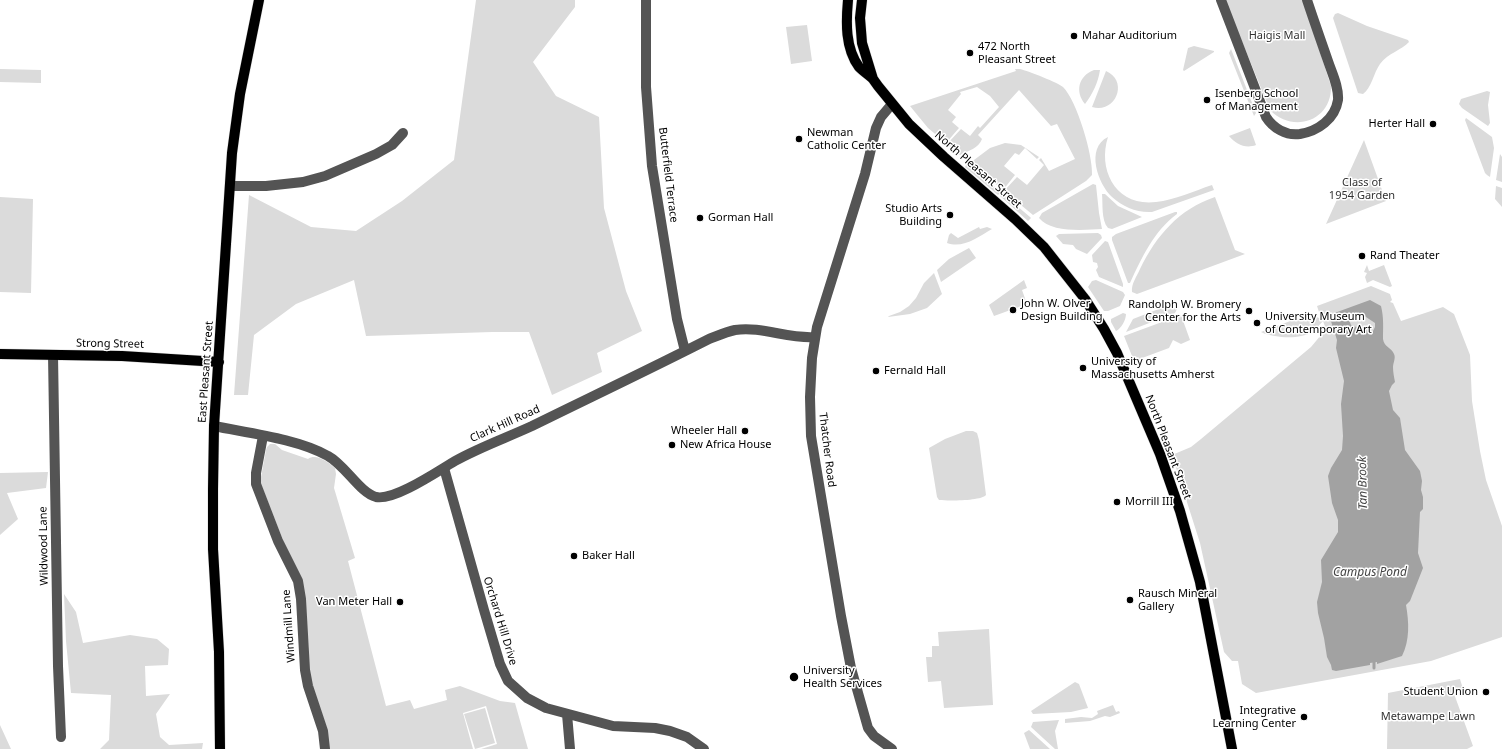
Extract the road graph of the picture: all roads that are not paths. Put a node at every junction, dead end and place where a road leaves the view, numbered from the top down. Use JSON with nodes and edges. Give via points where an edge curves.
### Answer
{"nodes":[{"id":1,"x":259,"y":0,"type":"edge"},
{"id":2,"x":646,"y":0,"type":"edge"},
{"id":3,"x":848,"y":0,"type":"edge"},
{"id":4,"x":862,"y":0,"type":"edge"},
{"id":5,"x":1220,"y":0,"type":"edge"},
{"id":6,"x":1308,"y":0,"type":"edge"},
{"id":7,"x":873,"y":79,"type":"junction"},
{"id":8,"x":892,"y":104,"type":"junction"},
{"id":9,"x":403,"y":134,"type":"dead end"},
{"id":10,"x":230,"y":186,"type":"junction"},
{"id":11,"x":815,"y":337,"type":"junction"},
{"id":12,"x":685,"y":351,"type":"junction"},
{"id":13,"x":0,"y":354,"type":"edge"},
{"id":14,"x":53,"y":355,"type":"junction"},
{"id":15,"x":219,"y":362,"type":"junction"},
{"id":16,"x":214,"y":426,"type":"junction"},
{"id":17,"x":263,"y":436,"type":"junction"},
{"id":18,"x":444,"y":468,"type":"junction"},
{"id":19,"x":567,"y":714,"type":"junction"},
{"id":20,"x":61,"y":737,"type":"dead end"},
{"id":21,"x":220,"y":749,"type":"edge"},
{"id":22,"x":325,"y":749,"type":"edge"},
{"id":23,"x":570,"y":749,"type":"edge"},
{"id":24,"x":704,"y":749,"type":"edge"},
{"id":25,"x":892,"y":749,"type":"edge"},
{"id":26,"x":1232,"y":749,"type":"edge"}],
"edges":[{"from":1,"to":10,"type":"main road","name":"East Pleasant Street","via":[[240,94]]},
{"from":2,"to":12,"type":"street","name":"Butterfield Terrace","via":[[646,87],[652,166],[677,319]]},
{"from":3,"to":7,"type":"main road","name":"North Pleasant Street","via":[[846,19],[850,48],[860,68]]},
{"from":4,"to":7,"type":"main road","name":"North Pleasant Street","via":[[860,31]]},
{"from":5,"to":6,"type":"street","via":[[1266,117],[1276,128],[1294,134],[1314,130],[1324,124],[1332,116],[1338,100],[1336,84]]},
{"from":7,"to":8,"type":"main road","name":"North Pleasant Street"},
{"from":8,"to":11,"type":"street","name":"Thatcher Road","via":[[876,128],[872,149]]},
{"from":8,"to":26,"type":"main road","name":"North Pleasant Street","via":[[944,157],[1037,239],[1076,287],[1108,336],[1149,428],[1180,511],[1200,582]]},
{"from":9,"to":10,"type":"street","via":[[382,151],[325,176],[303,182],[266,186]]},
{"from":10,"to":15,"type":"main road","name":"East Pleasant Street"},
{"from":11,"to":12,"type":"street","name":"Clark Hill Road","via":[[802,338],[765,331],[735,330]]},
{"from":11,"to":25,"type":"street","name":"Thatcher Road","via":[[810,397],[811,432],[847,650],[868,728],[874,736]]},
{"from":12,"to":18,"type":"street","name":"Clark Hill Road","via":[[557,414],[480,448]]},
{"from":13,"to":14,"type":"main road","name":"Strong Street"},
{"from":14,"to":15,"type":"main road","name":"Strong Street"},
{"from":14,"to":20,"type":"street","name":"Wildwood Lane"},
{"from":15,"to":16,"type":"main road","name":"East Pleasant Street"},
{"from":16,"to":17,"type":"street","name":"Clark Hill Road"},
{"from":16,"to":21,"type":"main road","name":"East Pleasant Street","via":[[213,549],[219,652]]},
{"from":17,"to":18,"type":"street","name":"Clark Hill Road","via":[[329,456],[375,497],[396,493]]},
{"from":17,"to":22,"type":"street","name":"Windmill Lane","via":[[256,484],[278,541],[298,582],[305,670],[323,731]]},
{"from":18,"to":19,"type":"street","name":"Orchard Hill Drive","via":[[502,671],[508,681],[527,698],[546,708]]},
{"from":19,"to":23,"type":"street"},
{"from":19,"to":24,"type":"street","name":"Orchard Hill Drive","via":[[613,726],[670,731],[687,737]]}]}
